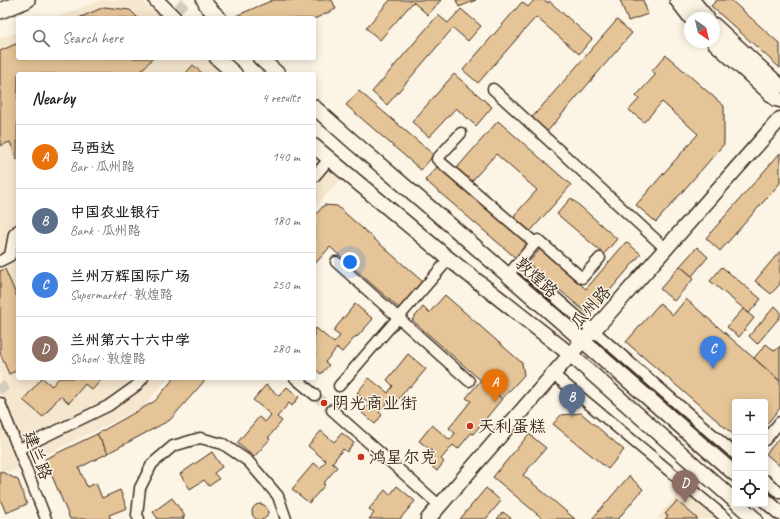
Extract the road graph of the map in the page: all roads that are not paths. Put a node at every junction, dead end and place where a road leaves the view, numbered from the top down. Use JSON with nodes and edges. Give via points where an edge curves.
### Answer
{"nodes":[{"id":1,"x":27,"y":0,"type":"edge"},
{"id":2,"x":156,"y":0,"type":"edge"},
{"id":3,"x":204,"y":0,"type":"edge"},
{"id":4,"x":677,"y":0,"type":"edge"},
{"id":5,"x":692,"y":0,"type":"edge"},
{"id":6,"x":0,"y":11,"type":"edge"},
{"id":7,"x":686,"y":12,"type":"edge"},
{"id":8,"x":703,"y":12,"type":"edge"},
{"id":9,"x":172,"y":16,"type":"edge"},
{"id":10,"x":217,"y":16,"type":"edge"},
{"id":11,"x":720,"y":31,"type":"edge"},
{"id":12,"x":720,"y":48,"type":"edge"},
{"id":13,"x":219,"y":60,"type":"edge"},
{"id":14,"x":262,"y":60,"type":"edge"},
{"id":15,"x":233,"y":72,"type":"edge"},
{"id":16,"x":276,"y":72,"type":"edge"},
{"id":17,"x":780,"y":86,"type":"edge"},
{"id":18,"x":493,"y":89,"type":"dead end"},
{"id":19,"x":780,"y":100,"type":"edge"},
{"id":20,"x":316,"y":109,"type":"edge"},
{"id":21,"x":780,"y":120,"type":"edge"},
{"id":22,"x":461,"y":133,"type":"dead end"},
{"id":23,"x":316,"y":148,"type":"edge"},
{"id":24,"x":329,"y":159,"type":"junction"},
{"id":25,"x":316,"y":175,"type":"edge"},
{"id":26,"x":16,"y":232,"type":"edge"},
{"id":27,"x":535,"y":243,"type":"junction"},
{"id":28,"x":666,"y":249,"type":"junction"},
{"id":29,"x":600,"y":258,"type":"dead end"},
{"id":30,"x":449,"y":259,"type":"junction"},
{"id":31,"x":0,"y":261,"type":"edge"},
{"id":32,"x":336,"y":262,"type":"dead end"},
{"id":33,"x":517,"y":264,"type":"junction"},
{"id":34,"x":509,"y":276,"type":"junction"},
{"id":35,"x":398,"y":318,"type":"junction"},
{"id":36,"x":594,"y":330,"type":"junction"},
{"id":37,"x":582,"y":341,"type":"junction"},
{"id":38,"x":571,"y":355,"type":"junction"},
{"id":39,"x":554,"y":375,"type":"junction"},
{"id":40,"x":140,"y":380,"type":"edge"},
{"id":41,"x":298,"y":380,"type":"edge"},
{"id":42,"x":469,"y":381,"type":"dead end"},
{"id":43,"x":340,"y":386,"type":"dead end"},
{"id":44,"x":315,"y":395,"type":"tunnel mouth"},
{"id":45,"x":0,"y":403,"type":"tunnel mouth"},
{"id":46,"x":332,"y":410,"type":"tunnel mouth"},
{"id":47,"x":780,"y":422,"type":"edge"},
{"id":48,"x":768,"y":436,"type":"edge"},
{"id":49,"x":19,"y":448,"type":"junction"},
{"id":50,"x":732,"y":451,"type":"edge"},
{"id":51,"x":732,"y":471,"type":"edge"},
{"id":52,"x":768,"y":483,"type":"edge"},
{"id":53,"x":780,"y":493,"type":"edge"},
{"id":54,"x":732,"y":498,"type":"edge"},
{"id":55,"x":768,"y":503,"type":"edge"},
{"id":56,"x":440,"y":506,"type":"junction"},
{"id":57,"x":741,"y":507,"type":"edge"},
{"id":58,"x":780,"y":513,"type":"edge"},
{"id":59,"x":46,"y":519,"type":"edge"},
{"id":60,"x":139,"y":519,"type":"edge"},
{"id":61,"x":286,"y":519,"type":"edge"},
{"id":62,"x":428,"y":519,"type":"edge"},
{"id":63,"x":727,"y":519,"type":"edge"},
{"id":64,"x":755,"y":519,"type":"edge"}],
"edges":[{"from":1,"to":6,"type":"main road"},
{"from":2,"to":9,"type":"main road"},
{"from":3,"to":10,"type":"main road"},
{"from":4,"to":7,"type":"main road"},
{"from":5,"to":8,"type":"main road"},
{"from":11,"to":17,"type":"main road"},
{"from":12,"to":19,"type":"main road"},
{"from":13,"to":15,"type":"main road"},
{"from":14,"to":16,"type":"main road"},
{"from":18,"to":28,"type":"street"},
{"from":20,"to":34,"type":"main road","name":"敦煌路"},
{"from":21,"to":28,"type":"main road","name":"瓜州路"},
{"from":22,"to":27,"type":"street","via":[[437,159]]},
{"from":23,"to":24,"type":"main road"},
{"from":24,"to":25,"type":"street"},
{"from":24,"to":30,"type":"main road"},
{"from":26,"to":31,"type":"street","via":[[10,256]]},
{"from":27,"to":29,"type":"street","via":[[538,240],[582,278]]},
{"from":27,"to":33,"type":"street"},
{"from":28,"to":36,"type":"main road","name":"瓜州路"},
{"from":30,"to":35,"type":"street"},
{"from":30,"to":38,"type":"main road"},
{"from":32,"to":35,"type":"street"},
{"from":33,"to":34,"type":"street"},
{"from":33,"to":36,"type":"street"},
{"from":34,"to":37,"type":"main road","name":"敦煌路"},
{"from":35,"to":42,"type":"street"},
{"from":35,"to":43,"type":"street"},
{"from":36,"to":37,"type":"main road","name":"瓜州路"},
{"from":36,"to":50,"type":"street"},
{"from":37,"to":38,"type":"main road","name":"瓜州路"},
{"from":37,"to":51,"type":"main road","name":"敦煌路"},
{"from":38,"to":39,"type":"main road","name":"瓜州路"},
{"from":38,"to":54,"type":"main road"},
{"from":39,"to":56,"type":"main road","name":"瓜州路"},
{"from":39,"to":63,"type":"street"},
{"from":40,"to":49,"type":"street","via":[[108,406]]},
{"from":41,"to":44,"type":"street"},
{"from":45,"to":49,"type":"street","name":"建兰路"},
{"from":46,"to":56,"type":"street"},
{"from":47,"to":48,"type":"street"},
{"from":49,"to":59,"type":"street","name":"建兰路"},
{"from":52,"to":53,"type":"street"},
{"from":55,"to":58,"type":"main road"},
{"from":56,"to":62,"type":"main road","name":"瓜州路"},
{"from":57,"to":64,"type":"main road"},
{"from":60,"to":61,"type":"street","via":[[137,515],[140,488],[152,464],[173,446],[200,438],[223,444],[248,461],[278,496]]}]}
